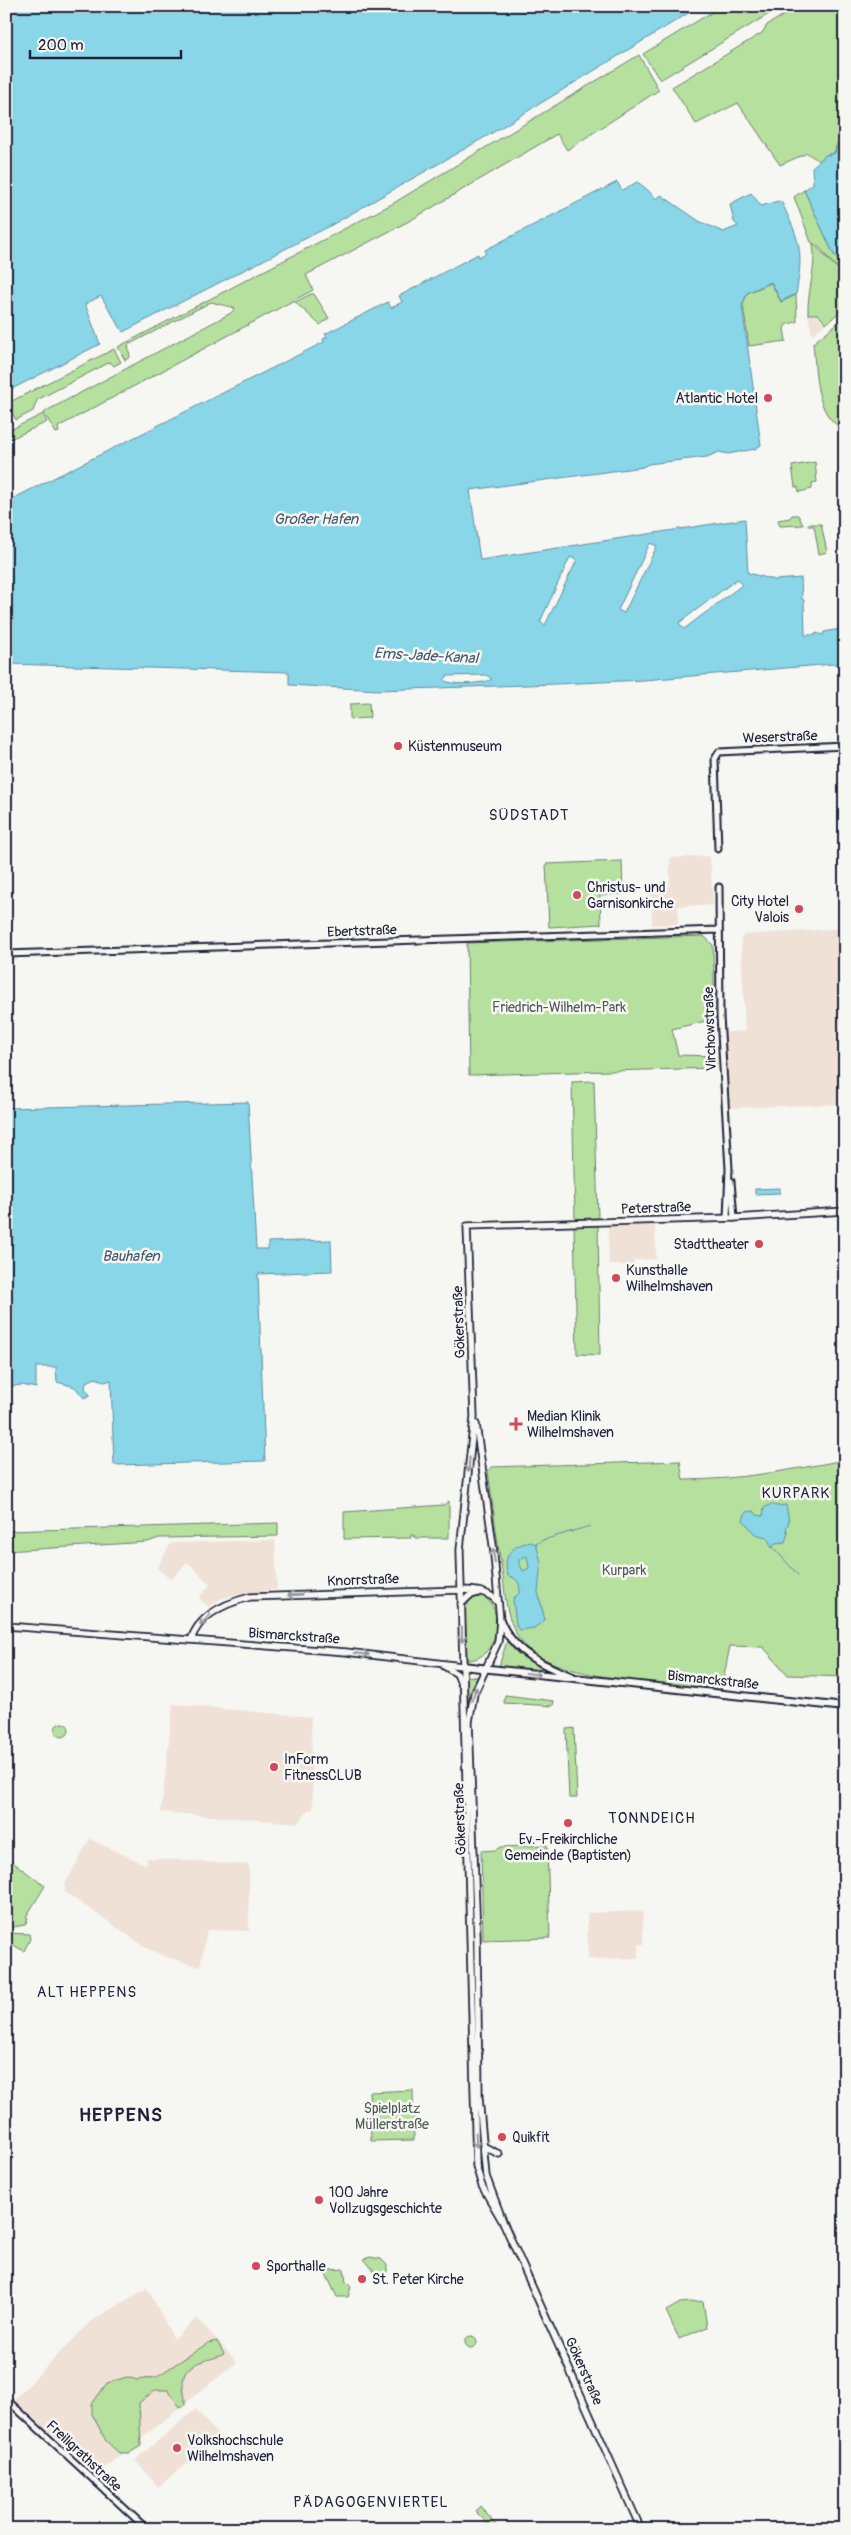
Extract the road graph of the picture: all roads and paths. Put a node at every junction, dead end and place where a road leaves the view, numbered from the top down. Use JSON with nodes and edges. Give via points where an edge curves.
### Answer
{"nodes":[{"id":1,"x":845,"y":746,"type":"edge"},
{"id":2,"x":718,"y":849,"type":"dead end"},
{"id":3,"x":719,"y":887,"type":"dead end"},
{"id":4,"x":719,"y":930,"type":"junction"},
{"id":5,"x":6,"y":954,"type":"edge"},
{"id":6,"x":845,"y":1211,"type":"edge"},
{"id":7,"x":731,"y":1218,"type":"junction"},
{"id":8,"x":467,"y":1226,"type":"joint"},
{"id":9,"x":474,"y":1417,"type":"junction"},
{"id":10,"x":461,"y":1590,"type":"junction"},
{"id":11,"x":482,"y":1592,"type":"junction"},
{"id":12,"x":461,"y":1604,"type":"junction"},
{"id":13,"x":500,"y":1605,"type":"junction"},
{"id":14,"x":500,"y":1620,"type":"junction"},
{"id":15,"x":6,"y":1626,"type":"edge"},
{"id":16,"x":191,"y":1640,"type":"junction"},
{"id":17,"x":443,"y":1665,"type":"junction"},
{"id":18,"x":462,"y":1666,"type":"junction"},
{"id":19,"x":487,"y":1669,"type":"junction"},
{"id":20,"x":579,"y":1679,"type":"junction"},
{"id":21,"x":463,"y":1688,"type":"junction"},
{"id":22,"x":845,"y":1707,"type":"edge"},
{"id":23,"x":483,"y":2146,"type":"junction"},
{"id":24,"x":499,"y":2154,"type":"dead end"},
{"id":25,"x":504,"y":2224,"type":"junction"},
{"id":26,"x":6,"y":2399,"type":"edge"},
{"id":27,"x":147,"y":2529,"type":"edge"},
{"id":28,"x":641,"y":2529,"type":"edge"}],
"edges":[{"from":1,"to":2,"type":"street","name":"Weserstraße","via":[[728,750],[716,755]]},
{"from":3,"to":4,"type":"street","name":"Virchowstraße"},
{"from":4,"to":5,"type":"street","name":"Ebertstraße"},
{"from":4,"to":7,"type":"street","name":"Virchowstraße","via":[[722,1064]]},
{"from":6,"to":7,"type":"main road","name":"Peterstraße"},
{"from":7,"to":8,"type":"main road","name":"Peterstraße"},
{"from":8,"to":9,"type":"main road","name":"Gökerstraße"},
{"from":9,"to":10,"type":"main road","name":"Gökerstraße","one_way":true,"via":[[460,1540]]},
{"from":13,"to":9,"type":"main road","name":"Gökerstraße","one_way":true},
{"from":10,"to":11,"type":"main road","name":"Knorrstraße"},
{"from":10,"to":12,"type":"main road","name":"Gökerstraße"},
{"from":10,"to":16,"type":"main road","name":"Knorrstraße","one_way":true,"via":[[250,1597],[223,1604],[201,1623]]},
{"from":11,"to":12,"type":"main road","via":[[471,1595]]},
{"from":11,"to":13,"type":"main road","via":[[494,1597]]},
{"from":12,"to":18,"type":"main road","name":"Gökerstraße","one_way":true},
{"from":13,"to":14,"type":"main road","name":"Gökerstraße"},
{"from":14,"to":19,"type":"main road","name":"Gökerstraße","via":[[498,1642]]},
{"from":14,"to":20,"type":"main road","name":"Bismarckstraße","via":[[509,1638],[523,1653]]},
{"from":15,"to":16,"type":"main road","name":"Bismarckstraße"},
{"from":16,"to":17,"type":"main road","name":"Bismarckstraße","one_way":true,"via":[[352,1653]]},
{"from":17,"to":18,"type":"main road","name":"Bismarckstraße"},
{"from":17,"to":21,"type":"main road","via":[[457,1674]]},
{"from":18,"to":19,"type":"main road","name":"Bismarckstraße"},
{"from":18,"to":21,"type":"main road","name":"Gökerstraße"},
{"from":19,"to":20,"type":"main road","name":"Bismarckstraße","one_way":true},
{"from":23,"to":19,"type":"main road","name":"Gökerstraße","one_way":true,"via":[[469,1722],[474,1694]]},
{"from":20,"to":22,"type":"main road","name":"Bismarckstraße"},
{"from":21,"to":25,"type":"main road","name":"Gökerstraße","one_way":true,"via":[[476,2166],[482,2186]]},
{"from":23,"to":24,"type":"main road"},
{"from":23,"to":25,"type":"main road","name":"Gökerstraße","via":[[486,2176]]},
{"from":25,"to":28,"type":"main road","name":"Gökerstraße"},
{"from":26,"to":27,"type":"street","name":"Freiligrathstraße"}]}
